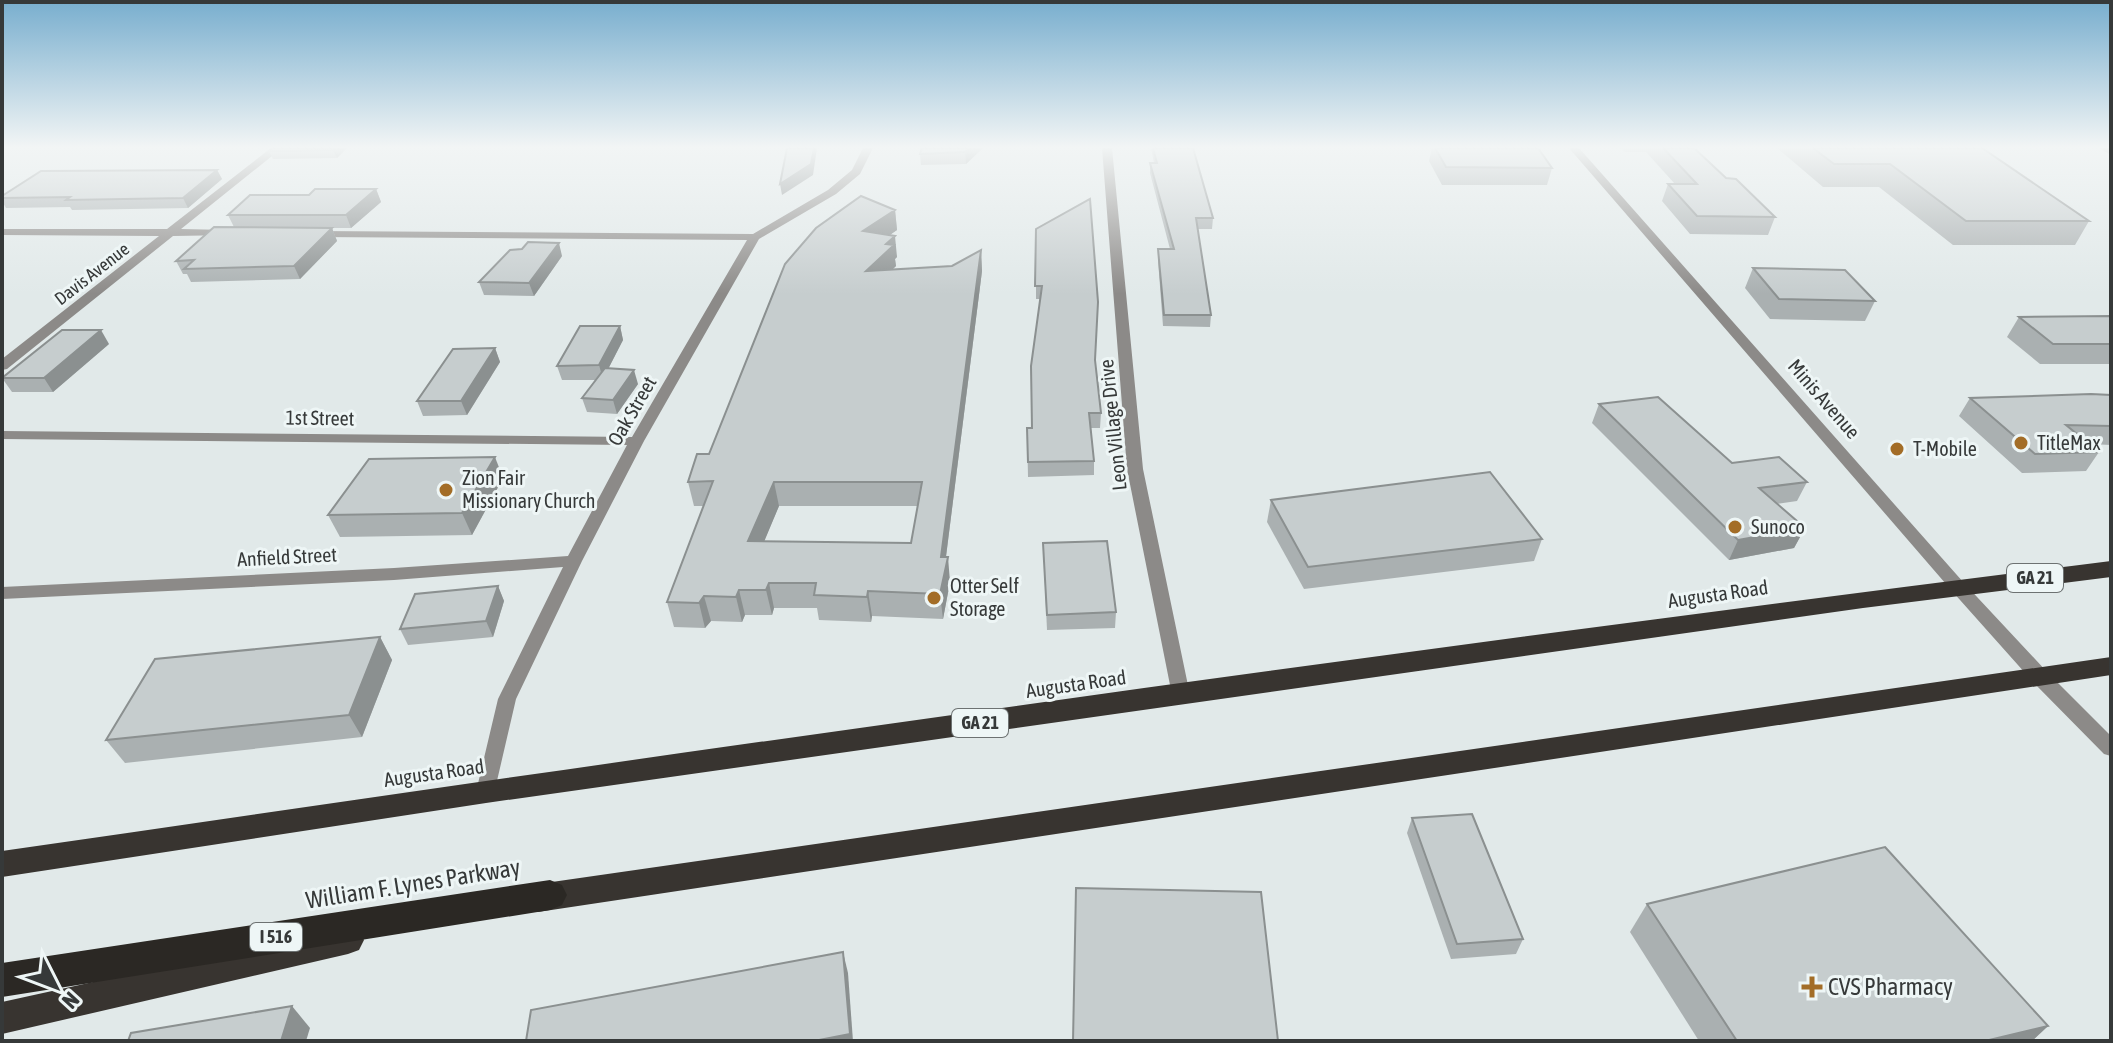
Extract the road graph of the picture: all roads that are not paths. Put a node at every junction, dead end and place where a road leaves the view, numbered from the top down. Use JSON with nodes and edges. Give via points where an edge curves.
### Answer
{"nodes":[{"id":1,"x":217,"y":197,"type":"edge"},
{"id":2,"x":824,"y":197,"type":"edge"},
{"id":3,"x":1111,"y":197,"type":"edge"},
{"id":4,"x":1617,"y":197,"type":"edge"},
{"id":5,"x":2,"y":232,"type":"edge"},
{"id":6,"x":173,"y":233,"type":"junction"},
{"id":7,"x":247,"y":233,"type":"edge"},
{"id":8,"x":306,"y":234,"type":"edge"},
{"id":9,"x":755,"y":237,"type":"junction"},
{"id":10,"x":2,"y":366,"type":"edge"},
{"id":11,"x":2,"y":435,"type":"edge"},
{"id":12,"x":637,"y":441,"type":"junction"},
{"id":13,"x":574,"y":561,"type":"junction"},
{"id":14,"x":2111,"y":569,"type":"edge"},
{"id":15,"x":1958,"y":587,"type":"junction"},
{"id":16,"x":2,"y":593,"type":"edge"},
{"id":17,"x":2111,"y":666,"type":"edge"},
{"id":18,"x":2041,"y":678,"type":"junction"},
{"id":19,"x":1181,"y":695,"type":"junction"},
{"id":20,"x":2111,"y":748,"type":"edge"},
{"id":21,"x":486,"y":792,"type":"junction"},
{"id":22,"x":2,"y":864,"type":"edge"},
{"id":23,"x":550,"y":895,"type":"junction"},
{"id":24,"x":2,"y":980,"type":"edge"},
{"id":25,"x":2,"y":1018,"type":"edge"}],
"edges":[{"from":1,"to":6,"type":"street","name":"Davis Avenue"},
{"from":2,"to":9,"type":"street","name":"Oak Street"},
{"from":3,"to":19,"type":"street","name":"Leon Village Drive","via":[[1135,469]]},
{"from":4,"to":15,"type":"street","name":"Minis Avenue"},
{"from":5,"to":6,"type":"street"},
{"from":6,"to":7,"type":"street"},
{"from":6,"to":10,"type":"street","name":"Davis Avenue"},
{"from":8,"to":9,"type":"street"},
{"from":9,"to":12,"type":"street","name":"Oak Street"},
{"from":11,"to":12,"type":"street","name":"1st Street"},
{"from":12,"to":13,"type":"street","name":"Oak Street"},
{"from":13,"to":16,"type":"street","name":"Anfield Street"},
{"from":13,"to":21,"type":"street","name":"Oak Street","via":[[507,699]]},
{"from":14,"to":15,"type":"highway","name":"Augusta Road","number":"GA 21"},
{"from":15,"to":18,"type":"street","name":"Minis Avenue"},
{"from":15,"to":19,"type":"highway","name":"Augusta Road","number":"GA 21"},
{"from":17,"to":18,"type":"highway"},
{"from":18,"to":20,"type":"street","name":"Minis Avenue"},
{"from":18,"to":23,"type":"highway"},
{"from":19,"to":21,"type":"highway","name":"Augusta Road","number":"GA 21"},
{"from":21,"to":22,"type":"highway","name":"Augusta Road","number":"GA 21"},
{"from":23,"to":24,"type":"highway","name":"William F. Lynes Parkway","number":"I 516"},
{"from":23,"to":25,"type":"highway"}]}
